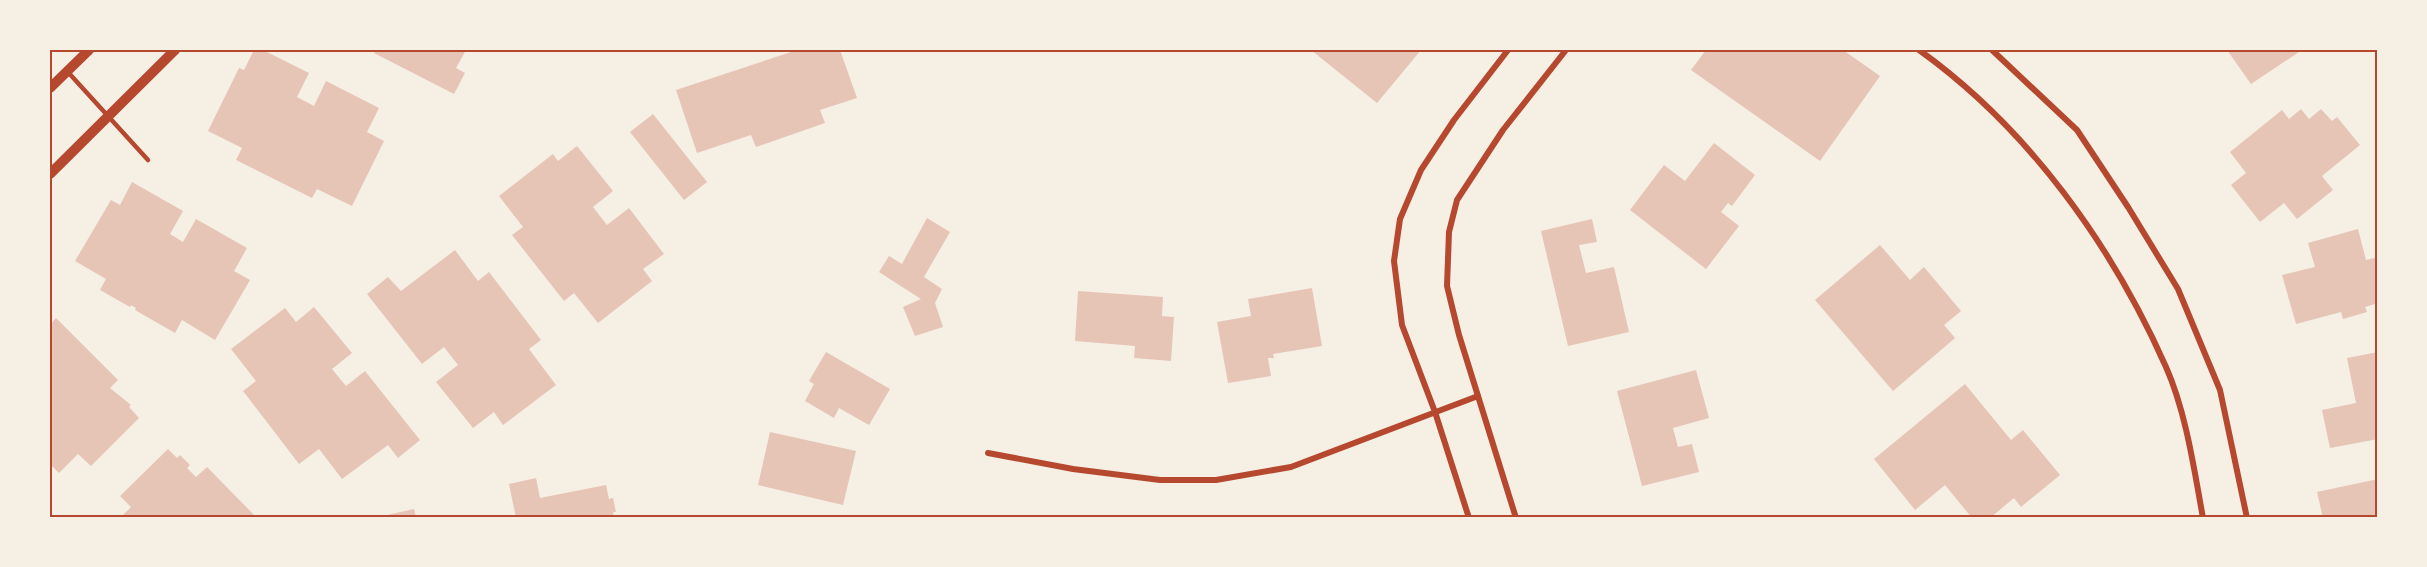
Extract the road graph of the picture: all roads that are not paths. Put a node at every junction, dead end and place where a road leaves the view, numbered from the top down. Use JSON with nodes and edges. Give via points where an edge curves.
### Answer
{"nodes":[{"id":1,"x":89,"y":50,"type":"edge"},
{"id":2,"x":176,"y":50,"type":"edge"},
{"id":3,"x":1508,"y":50,"type":"edge"},
{"id":4,"x":1566,"y":50,"type":"edge"},
{"id":5,"x":1919,"y":50,"type":"edge"},
{"id":6,"x":1992,"y":50,"type":"edge"},
{"id":7,"x":67,"y":71,"type":"junction"},
{"id":8,"x":50,"y":88,"type":"edge"},
{"id":9,"x":109,"y":116,"type":"junction"},
{"id":10,"x":148,"y":160,"type":"dead end"},
{"id":11,"x":50,"y":174,"type":"edge"},
{"id":12,"x":1478,"y":396,"type":"junction"},
{"id":13,"x":1435,"y":412,"type":"junction"},
{"id":14,"x":988,"y":453,"type":"dead end"},
{"id":15,"x":1469,"y":518,"type":"edge"},
{"id":16,"x":1516,"y":518,"type":"edge"},
{"id":17,"x":2203,"y":518,"type":"edge"},
{"id":18,"x":2247,"y":518,"type":"edge"}],
"edges":[{"from":1,"to":7,"type":"street"},
{"from":2,"to":9,"type":"street"},
{"from":3,"to":13,"type":"street","via":[[1421,170],[1400,219],[1394,261],[1402,325]]},
{"from":4,"to":12,"type":"street","via":[[1503,130],[1457,200],[1449,232],[1447,286]]},
{"from":5,"to":17,"type":"street","via":[[1993,111],[2057,185],[2111,261],[2166,368],[2189,442]]},
{"from":6,"to":18,"type":"street","via":[[2077,130],[2178,289],[2220,390]]},
{"from":7,"to":8,"type":"street"},
{"from":7,"to":9,"type":"lane"},
{"from":9,"to":10,"type":"lane"},
{"from":9,"to":11,"type":"street"},
{"from":12,"to":13,"type":"street"},
{"from":12,"to":16,"type":"street"},
{"from":13,"to":14,"type":"street","via":[[1291,467],[1216,480],[1160,480]]},
{"from":13,"to":15,"type":"street"}]}
